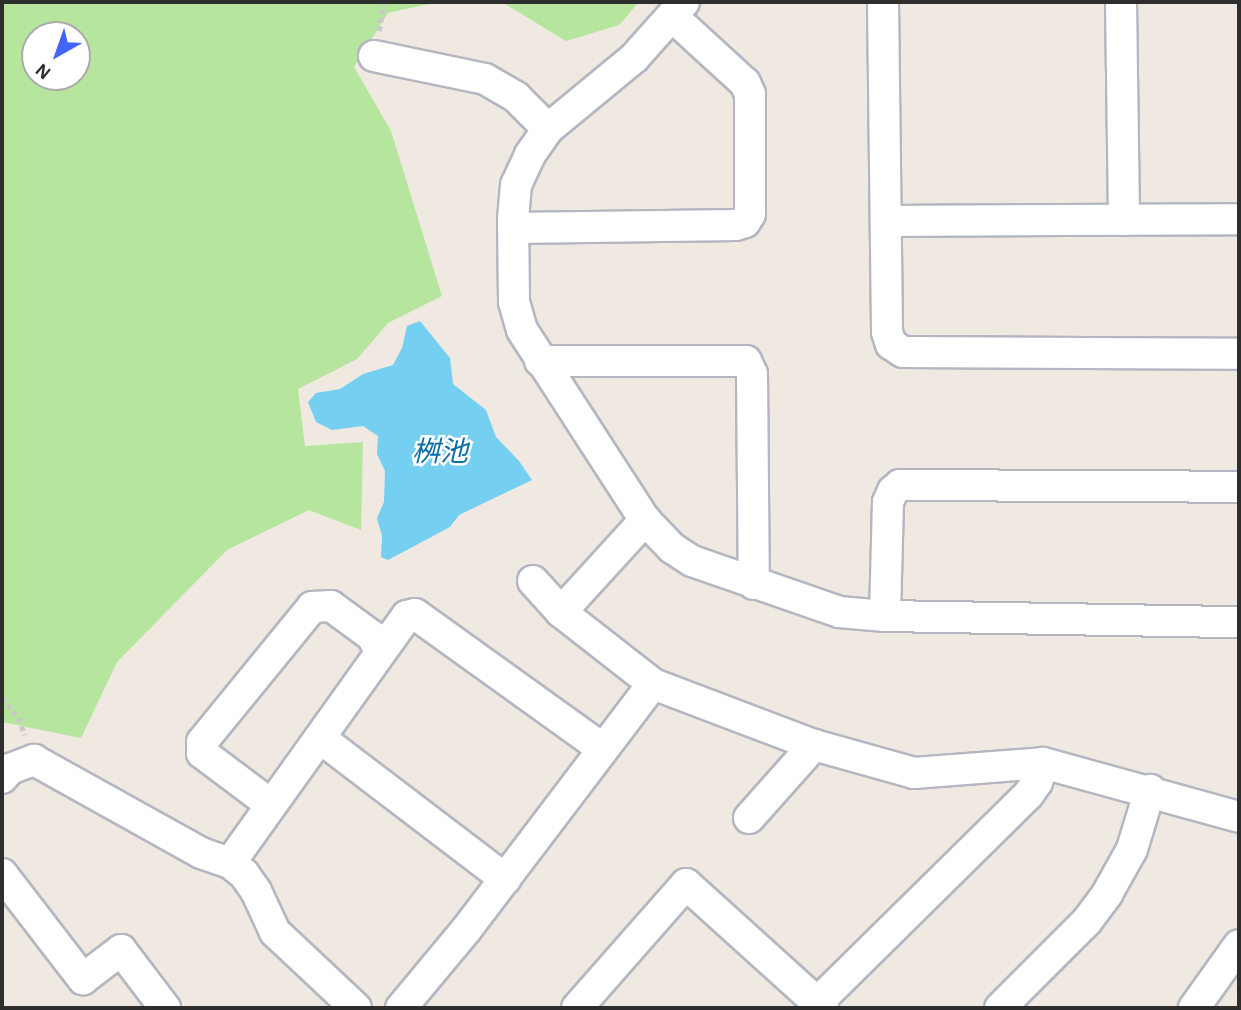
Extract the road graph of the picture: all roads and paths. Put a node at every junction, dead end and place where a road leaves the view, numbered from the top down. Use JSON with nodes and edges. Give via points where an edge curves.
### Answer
{"nodes":[{"id":1,"x":883,"y":2,"type":"edge"},
{"id":2,"x":1121,"y":2,"type":"edge"},
{"id":3,"x":678,"y":9,"type":"edge"},
{"id":4,"x":374,"y":56,"type":"dead end"},
{"id":5,"x":548,"y":129,"type":"junction"},
{"id":6,"x":1124,"y":219,"type":"junction"},
{"id":7,"x":1239,"y":219,"type":"edge"},
{"id":8,"x":886,"y":221,"type":"junction"},
{"id":9,"x":513,"y":228,"type":"junction"},
{"id":10,"x":1239,"y":354,"type":"edge"},
{"id":11,"x":540,"y":361,"type":"junction"},
{"id":12,"x":1239,"y":487,"type":"edge"},
{"id":13,"x":645,"y":520,"type":"junction"},
{"id":14,"x":533,"y":581,"type":"dead end"},
{"id":15,"x":754,"y":584,"type":"junction"},
{"id":16,"x":561,"y":612,"type":"junction"},
{"id":17,"x":885,"y":616,"type":"junction"},
{"id":18,"x":1239,"y":622,"type":"edge"},
{"id":19,"x":380,"y":652,"type":"junction"},
{"id":20,"x":653,"y":684,"type":"junction"},
{"id":21,"x":2,"y":698,"type":"edge"},
{"id":22,"x":320,"y":738,"type":"junction"},
{"id":23,"x":814,"y":745,"type":"junction"},
{"id":24,"x":603,"y":749,"type":"junction"},
{"id":25,"x":34,"y":760,"type":"junction"},
{"id":26,"x":1043,"y":763,"type":"junction"},
{"id":27,"x":2,"y":778,"type":"edge"},
{"id":28,"x":1150,"y":790,"type":"junction"},
{"id":29,"x":270,"y":804,"type":"junction"},
{"id":30,"x":1239,"y":817,"type":"edge"},
{"id":31,"x":749,"y":818,"type":"dead end"},
{"id":32,"x":230,"y":863,"type":"junction"},
{"id":33,"x":2,"y":874,"type":"edge"},
{"id":34,"x":505,"y":879,"type":"junction"},
{"id":35,"x":1239,"y":945,"type":"edge"},
{"id":36,"x":820,"y":1006,"type":"edge"},
{"id":37,"x":581,"y":1007,"type":"edge"},
{"id":38,"x":165,"y":1008,"type":"edge"},
{"id":39,"x":356,"y":1008,"type":"edge"},
{"id":40,"x":401,"y":1008,"type":"edge"},
{"id":41,"x":1000,"y":1008,"type":"edge"},
{"id":42,"x":1194,"y":1008,"type":"edge"}],
"edges":[{"from":1,"to":8,"type":"street"},
{"from":2,"to":6,"type":"street"},
{"from":3,"to":5,"type":"street","via":[[634,58]]},
{"from":3,"to":9,"type":"street","via":[[750,94],[750,214],[745,222]]},
{"from":4,"to":5,"type":"street","via":[[485,79],[516,97]]},
{"from":5,"to":9,"type":"street","via":[[516,185]]},
{"from":6,"to":7,"type":"street"},
{"from":6,"to":8,"type":"street"},
{"from":8,"to":10,"type":"street","via":[[887,332],[891,345],[903,352]]},
{"from":9,"to":11,"type":"street","via":[[514,302],[522,330]]},
{"from":11,"to":13,"type":"street"},
{"from":11,"to":15,"type":"street","via":[[746,361],[752,374]]},
{"from":12,"to":17,"type":"street","via":[[900,485],[888,502]]},
{"from":13,"to":15,"type":"street","via":[[692,561]]},
{"from":13,"to":16,"type":"street"},
{"from":14,"to":16,"type":"street"},
{"from":15,"to":17,"type":"street","via":[[839,612]]},
{"from":16,"to":20,"type":"street"},
{"from":17,"to":18,"type":"street"},
{"from":19,"to":22,"type":"street"},
{"from":19,"to":24,"type":"street","via":[[407,616],[415,614]]},
{"from":19,"to":29,"type":"street","via":[[372,636],[331,606],[312,607],[202,742],[201,753]]},
{"from":20,"to":23,"type":"street"},
{"from":20,"to":24,"type":"street"},
{"from":21,"to":25,"type":"path","via":[[19,718]]},
{"from":22,"to":29,"type":"street"},
{"from":22,"to":34,"type":"street"},
{"from":23,"to":26,"type":"street","via":[[914,774]]},
{"from":23,"to":31,"type":"street"},
{"from":24,"to":34,"type":"street"},
{"from":25,"to":27,"type":"street","via":[[17,765]]},
{"from":25,"to":32,"type":"street","via":[[201,853]]},
{"from":26,"to":28,"type":"street"},
{"from":26,"to":36,"type":"street","via":[[1028,795]]},
{"from":28,"to":30,"type":"street"},
{"from":28,"to":41,"type":"street","via":[[1132,849],[1107,894]]},
{"from":29,"to":32,"type":"street"},
{"from":32,"to":39,"type":"street","via":[[256,891],[275,932]]},
{"from":33,"to":38,"type":"street","via":[[83,979],[121,950]]},
{"from":34,"to":40,"type":"street"},
{"from":35,"to":42,"type":"street"},
{"from":36,"to":37,"type":"street","via":[[686,884]]}]}
